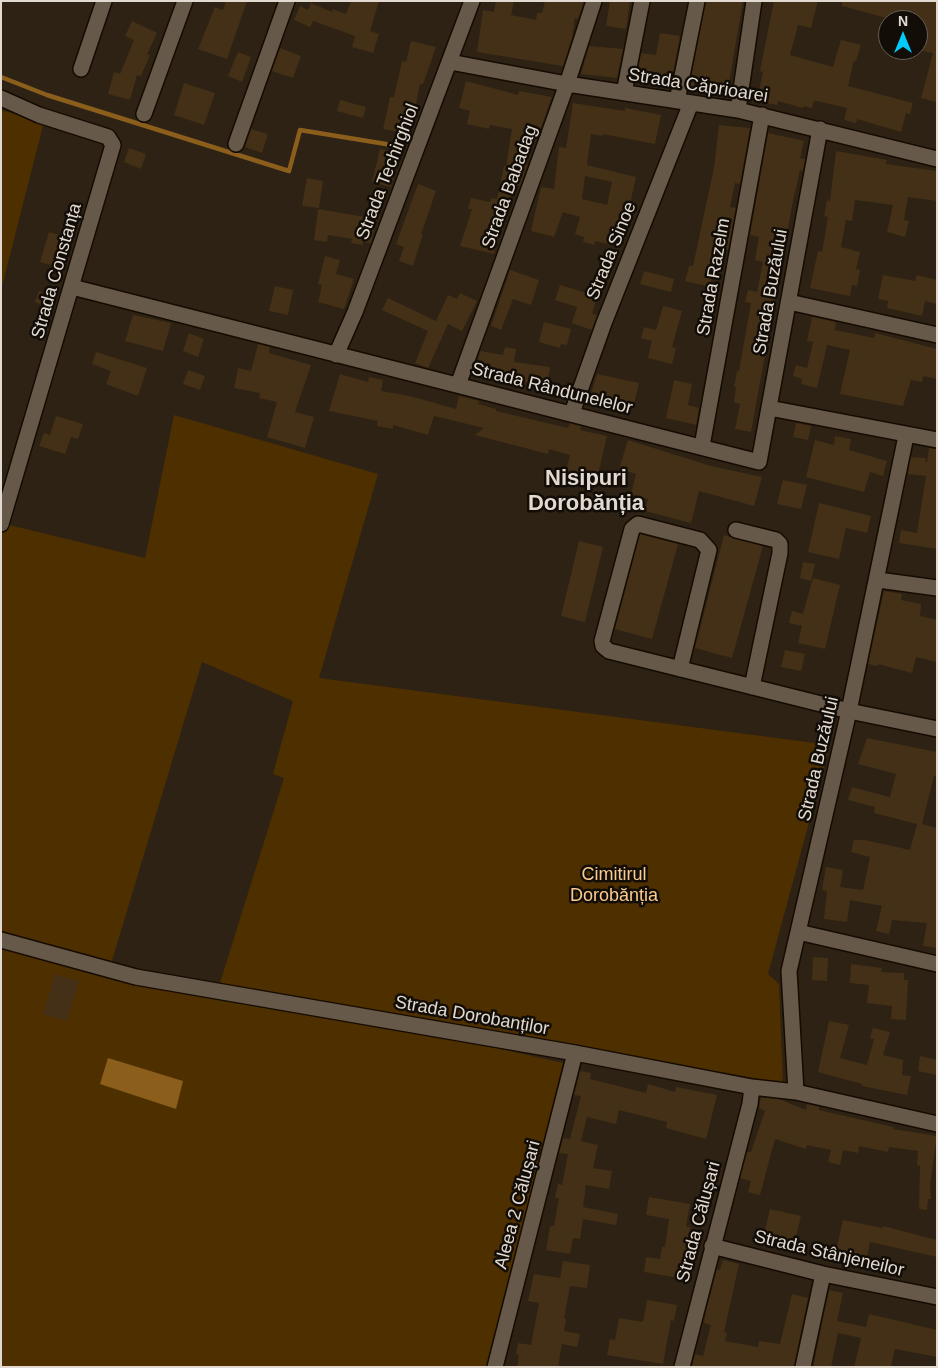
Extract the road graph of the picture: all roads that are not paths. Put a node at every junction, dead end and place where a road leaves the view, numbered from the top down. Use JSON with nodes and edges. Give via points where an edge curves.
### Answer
{"nodes":[{"id":1,"x":104,"y":1,"type":"edge"},
{"id":2,"x":185,"y":1,"type":"edge"},
{"id":3,"x":287,"y":1,"type":"edge"},
{"id":4,"x":472,"y":1,"type":"edge"},
{"id":5,"x":594,"y":1,"type":"edge"},
{"id":6,"x":642,"y":1,"type":"edge"},
{"id":7,"x":697,"y":1,"type":"edge"},
{"id":8,"x":754,"y":1,"type":"edge"},
{"id":9,"x":450,"y":62,"type":"junction"},
{"id":10,"x":81,"y":69,"type":"dead end"},
{"id":11,"x":567,"y":84,"type":"junction"},
{"id":12,"x":624,"y":93,"type":"junction"},
{"id":13,"x":1,"y":98,"type":"edge"},
{"id":14,"x":684,"y":102,"type":"junction"},
{"id":15,"x":738,"y":110,"type":"junction"},
{"id":16,"x":144,"y":114,"type":"dead end"},
{"id":17,"x":762,"y":115,"type":"junction"},
{"id":18,"x":820,"y":129,"type":"junction"},
{"id":19,"x":236,"y":144,"type":"dead end"},
{"id":20,"x":937,"y":159,"type":"edge"},
{"id":21,"x":72,"y":287,"type":"junction"},
{"id":22,"x":788,"y":302,"type":"junction"},
{"id":23,"x":937,"y":335,"type":"edge"},
{"id":24,"x":336,"y":355,"type":"junction"},
{"id":25,"x":458,"y":385,"type":"junction"},
{"id":26,"x":769,"y":408,"type":"junction"},
{"id":27,"x":572,"y":413,"type":"junction"},
{"id":28,"x":906,"y":436,"type":"junction"},
{"id":29,"x":937,"y":440,"type":"edge"},
{"id":30,"x":702,"y":446,"type":"junction"},
{"id":31,"x":759,"y":462,"type":"joint"},
{"id":32,"x":1,"y":524,"type":"edge"},
{"id":33,"x":736,"y":530,"type":"dead end"},
{"id":34,"x":878,"y":580,"type":"junction"},
{"id":35,"x":937,"y":588,"type":"edge"},
{"id":36,"x":680,"y":669,"type":"junction"},
{"id":37,"x":752,"y":687,"type":"junction"},
{"id":38,"x":849,"y":711,"type":"junction"},
{"id":39,"x":937,"y":729,"type":"edge"},
{"id":40,"x":798,"y":932,"type":"junction"},
{"id":41,"x":1,"y":940,"type":"edge"},
{"id":42,"x":937,"y":964,"type":"edge"},
{"id":43,"x":575,"y":1053,"type":"junction"},
{"id":44,"x":752,"y":1087,"type":"junction"},
{"id":45,"x":796,"y":1092,"type":"junction"},
{"id":46,"x":937,"y":1124,"type":"edge"},
{"id":47,"x":712,"y":1246,"type":"junction"},
{"id":48,"x":823,"y":1274,"type":"junction"},
{"id":49,"x":937,"y":1297,"type":"edge"},
{"id":50,"x":495,"y":1367,"type":"edge"},
{"id":51,"x":682,"y":1367,"type":"edge"},
{"id":52,"x":803,"y":1367,"type":"edge"}],
"edges":[{"from":1,"to":10,"type":"street"},
{"from":2,"to":16,"type":"street"},
{"from":3,"to":19,"type":"street"},
{"from":4,"to":9,"type":"street","name":"Strada Techirghiol"},
{"from":5,"to":11,"type":"street","name":"Strada Babadag"},
{"from":6,"to":12,"type":"street"},
{"from":7,"to":14,"type":"street","name":"Strada Sinoe"},
{"from":8,"to":15,"type":"street"},
{"from":9,"to":11,"type":"street","name":"Strada Căprioarei"},
{"from":9,"to":24,"type":"street","name":"Strada Techirghiol"},
{"from":11,"to":12,"type":"street","name":"Strada Căprioarei"},
{"from":11,"to":25,"type":"street","name":"Strada Babadag"},
{"from":12,"to":14,"type":"street","name":"Strada Căprioarei"},
{"from":13,"to":21,"type":"street","name":"Strada Constanța","via":[[39,115],[108,137],[113,145]]},
{"from":14,"to":15,"type":"street","name":"Strada Căprioarei"},
{"from":14,"to":27,"type":"street","name":"Strada Sinoe"},
{"from":15,"to":17,"type":"street","name":"Strada Căprioarei"},
{"from":17,"to":18,"type":"street","name":"Strada Căprioarei"},
{"from":17,"to":30,"type":"street","name":"Strada Razelm"},
{"from":18,"to":20,"type":"street","name":"Strada Căprioarei"},
{"from":18,"to":22,"type":"street","name":"Strada Buzăului"},
{"from":21,"to":24,"type":"street","name":"Strada Rândunelelor"},
{"from":21,"to":32,"type":"street","name":"Strada Constanța"},
{"from":22,"to":23,"type":"street"},
{"from":22,"to":26,"type":"street","name":"Strada Buzăului"},
{"from":24,"to":25,"type":"street","name":"Strada Rândunelelor"},
{"from":25,"to":27,"type":"street","name":"Strada Rândunelelor"},
{"from":26,"to":28,"type":"street"},
{"from":26,"to":31,"type":"street","name":"Strada Buzăului"},
{"from":27,"to":30,"type":"street","name":"Strada Rândunelelor"},
{"from":28,"to":29,"type":"street"},
{"from":28,"to":34,"type":"street","name":"Strada Buzăului"},
{"from":30,"to":31,"type":"street","name":"Strada Rândunelelor"},
{"from":33,"to":37,"type":"street","via":[[776,540],[780,544]]},
{"from":34,"to":35,"type":"street"},
{"from":34,"to":38,"type":"street","name":"Strada Buzăului"},
{"from":36,"to":36,"type":"street","via":[[709,550],[700,540],[638,524],[632,529],[603,646],[609,651]]},
{"from":36,"to":37,"type":"street"},
{"from":37,"to":38,"type":"street"},
{"from":38,"to":39,"type":"street"},
{"from":38,"to":40,"type":"street","name":"Strada Buzăului"},
{"from":40,"to":42,"type":"street"},
{"from":40,"to":45,"type":"street","name":"Strada Buzăului","via":[[789,971]]},
{"from":41,"to":43,"type":"street","name":"Strada Dorobanților","via":[[136,977]]},
{"from":43,"to":44,"type":"street","name":"Strada Dorobanților"},
{"from":43,"to":50,"type":"street","name":"Aleea 2 Călușari"},
{"from":44,"to":45,"type":"street","name":"Strada Dorobanților"},
{"from":44,"to":47,"type":"street","name":"Strada Călușari"},
{"from":45,"to":46,"type":"street","name":"Strada Dorobanților"},
{"from":47,"to":48,"type":"street","name":"Strada Stânjeneilor"},
{"from":47,"to":51,"type":"street","name":"Strada Călușari"},
{"from":48,"to":49,"type":"street","name":"Strada Stânjeneilor"},
{"from":48,"to":52,"type":"street"}]}
